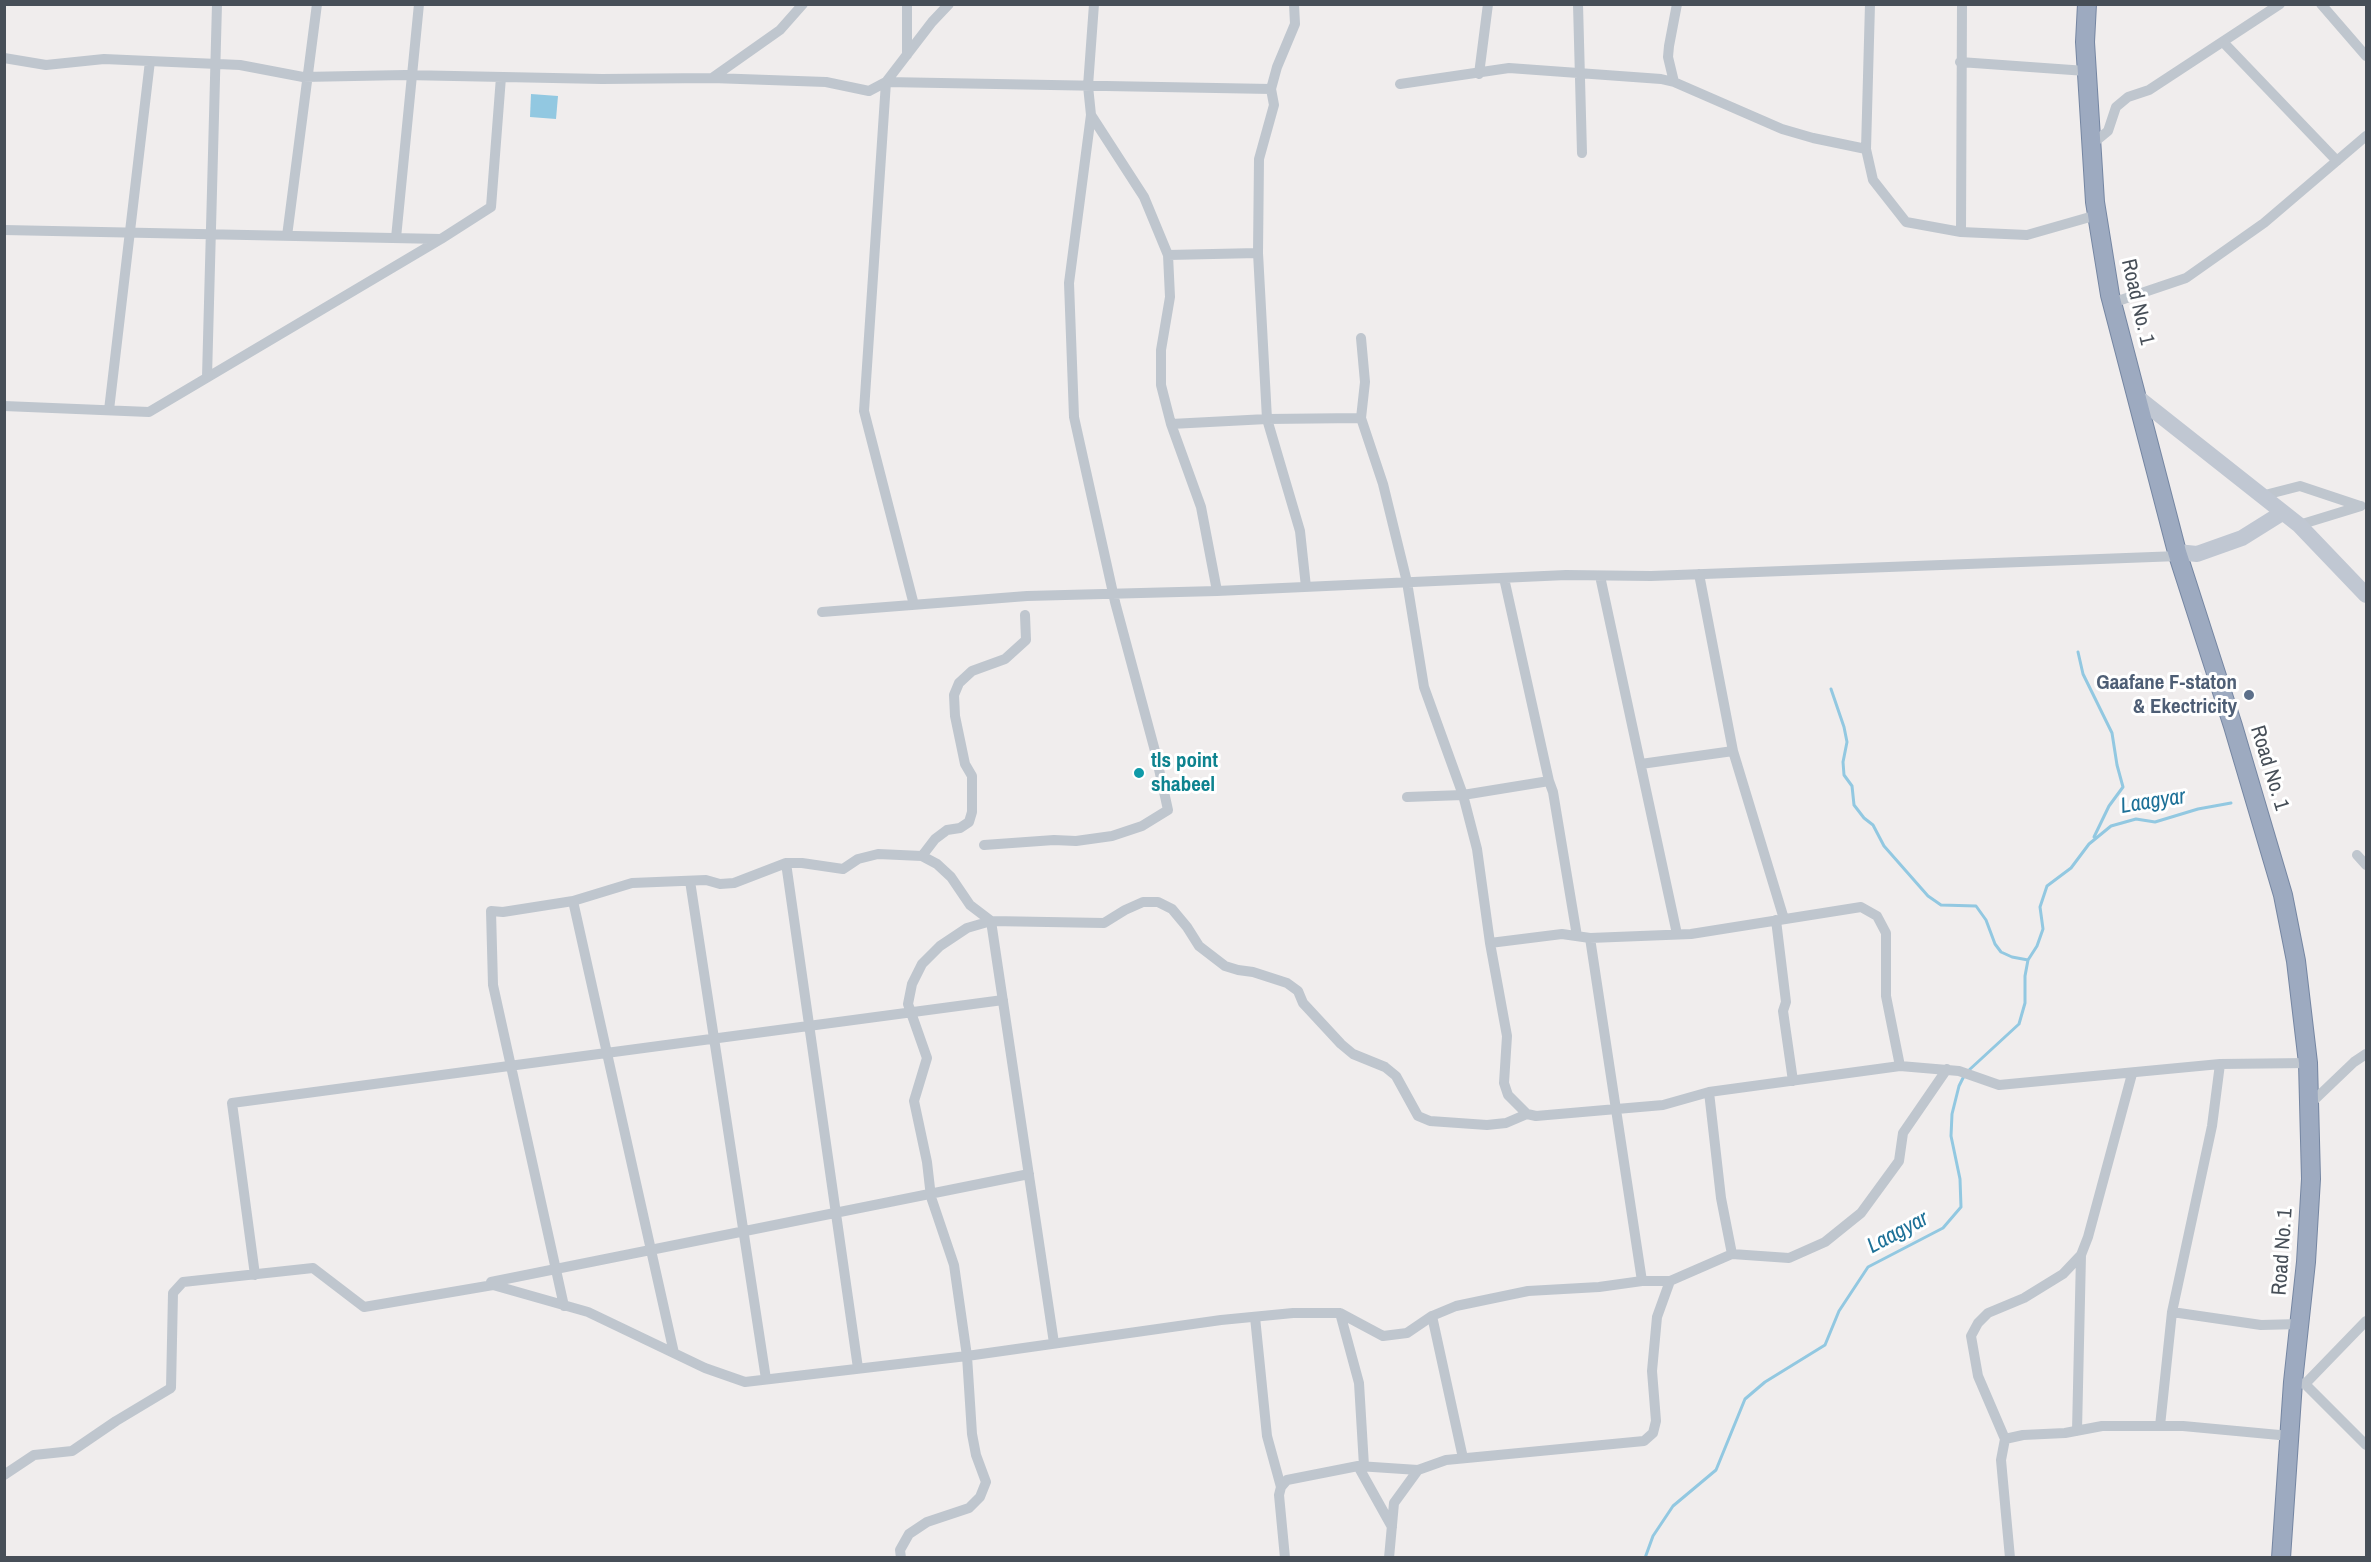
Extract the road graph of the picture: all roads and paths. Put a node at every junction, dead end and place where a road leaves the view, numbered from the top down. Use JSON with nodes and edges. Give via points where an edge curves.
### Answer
{"nodes":[{"id":1,"x":217,"y":4,"type":"edge"},
{"id":2,"x":317,"y":4,"type":"edge"},
{"id":3,"x":419,"y":4,"type":"edge"},
{"id":4,"x":803,"y":4,"type":"edge"},
{"id":5,"x":907,"y":4,"type":"edge"},
{"id":6,"x":949,"y":4,"type":"edge"},
{"id":7,"x":1094,"y":4,"type":"edge"},
{"id":8,"x":1294,"y":4,"type":"edge"},
{"id":9,"x":1488,"y":4,"type":"edge"},
{"id":10,"x":1578,"y":4,"type":"edge"},
{"id":11,"x":1677,"y":4,"type":"edge"},
{"id":12,"x":1870,"y":4,"type":"edge"},
{"id":13,"x":1962,"y":4,"type":"edge"},
{"id":14,"x":2087,"y":4,"type":"edge"},
{"id":15,"x":2280,"y":4,"type":"edge"},
{"id":16,"x":2321,"y":4,"type":"edge"},
{"id":17,"x":2223,"y":42,"type":"junction"},
{"id":18,"x":908,"y":56,"type":"junction"},
{"id":19,"x":2367,"y":56,"type":"edge"},
{"id":20,"x":4,"y":58,"type":"edge"},
{"id":21,"x":150,"y":61,"type":"junction"},
{"id":22,"x":1960,"y":62,"type":"junction"},
{"id":23,"x":216,"y":63,"type":"junction"},
{"id":24,"x":2086,"y":71,"type":"junction"},
{"id":25,"x":1479,"y":74,"type":"junction"},
{"id":26,"x":1578,"y":74,"type":"junction"},
{"id":27,"x":412,"y":75,"type":"junction"},
{"id":28,"x":308,"y":76,"type":"junction"},
{"id":29,"x":501,"y":76,"type":"junction"},
{"id":30,"x":712,"y":78,"type":"junction"},
{"id":31,"x":886,"y":82,"type":"junction"},
{"id":32,"x":1674,"y":82,"type":"junction"},
{"id":33,"x":1400,"y":84,"type":"dead end"},
{"id":34,"x":1088,"y":86,"type":"junction"},
{"id":35,"x":1271,"y":89,"type":"junction"},
{"id":36,"x":1091,"y":115,"type":"junction"},
{"id":37,"x":2367,"y":136,"type":"edge"},
{"id":38,"x":2091,"y":145,"type":"junction"},
{"id":39,"x":1866,"y":149,"type":"junction"},
{"id":40,"x":1582,"y":153,"type":"dead end"},
{"id":41,"x":2337,"y":161,"type":"junction"},
{"id":42,"x":2097,"y":215,"type":"junction"},
{"id":43,"x":4,"y":230,"type":"edge"},
{"id":44,"x":1961,"y":232,"type":"junction"},
{"id":45,"x":130,"y":233,"type":"junction"},
{"id":46,"x":211,"y":234,"type":"junction"},
{"id":47,"x":287,"y":236,"type":"junction"},
{"id":48,"x":396,"y":238,"type":"junction"},
{"id":49,"x":441,"y":239,"type":"junction"},
{"id":50,"x":1258,"y":253,"type":"junction"},
{"id":51,"x":1168,"y":255,"type":"junction"},
{"id":52,"x":2112,"y":303,"type":"junction"},
{"id":53,"x":1361,"y":338,"type":"dead end"},
{"id":54,"x":207,"y":377,"type":"junction"},
{"id":55,"x":2137,"y":397,"type":"junction"},
{"id":56,"x":4,"y":406,"type":"edge"},
{"id":57,"x":109,"y":410,"type":"junction"},
{"id":58,"x":1361,"y":418,"type":"junction"},
{"id":59,"x":1267,"y":419,"type":"junction"},
{"id":60,"x":1171,"y":424,"type":"junction"},
{"id":61,"x":2261,"y":496,"type":"junction"},
{"id":62,"x":2363,"y":505,"type":"edge"},
{"id":63,"x":2282,"y":513,"type":"junction"},
{"id":64,"x":2299,"y":525,"type":"junction"},
{"id":65,"x":2178,"y":554,"type":"junction"},
{"id":66,"x":1699,"y":574,"type":"junction"},
{"id":67,"x":1600,"y":576,"type":"junction"},
{"id":68,"x":1504,"y":578,"type":"junction"},
{"id":69,"x":1407,"y":582,"type":"junction"},
{"id":70,"x":1306,"y":587,"type":"junction"},
{"id":71,"x":1217,"y":591,"type":"junction"},
{"id":72,"x":1114,"y":594,"type":"junction"},
{"id":73,"x":2367,"y":595,"type":"edge"},
{"id":74,"x":914,"y":605,"type":"junction"},
{"id":75,"x":822,"y":612,"type":"dead end"},
{"id":76,"x":1025,"y":615,"type":"dead end"},
{"id":77,"x":1733,"y":751,"type":"junction"},
{"id":78,"x":1641,"y":764,"type":"junction"},
{"id":79,"x":1549,"y":781,"type":"junction"},
{"id":80,"x":1463,"y":795,"type":"junction"},
{"id":81,"x":1407,"y":797,"type":"dead end"},
{"id":82,"x":984,"y":845,"type":"dead end"},
{"id":83,"x":2357,"y":855,"type":"dead end"},
{"id":84,"x":922,"y":856,"type":"junction"},
{"id":85,"x":786,"y":863,"type":"junction"},
{"id":86,"x":2367,"y":865,"type":"edge"},
{"id":87,"x":690,"y":881,"type":"junction"},
{"id":88,"x":573,"y":901,"type":"junction"},
{"id":89,"x":1780,"y":920,"type":"junction"},
{"id":90,"x":991,"y":921,"type":"junction"},
{"id":91,"x":1677,"y":934,"type":"junction"},
{"id":92,"x":1577,"y":936,"type":"junction"},
{"id":93,"x":1590,"y":938,"type":"junction"},
{"id":94,"x":1490,"y":943,"type":"junction"},
{"id":95,"x":1003,"y":1000,"type":"junction"},
{"id":96,"x":911,"y":1012,"type":"junction"},
{"id":97,"x":2367,"y":1054,"type":"edge"},
{"id":98,"x":2308,"y":1063,"type":"junction"},
{"id":99,"x":2220,"y":1064,"type":"junction"},
{"id":100,"x":511,"y":1066,"type":"junction"},
{"id":101,"x":1900,"y":1066,"type":"junction"},
{"id":102,"x":1947,"y":1069,"type":"junction"},
{"id":103,"x":2132,"y":1074,"type":"junction"},
{"id":104,"x":1793,"y":1081,"type":"junction"},
{"id":105,"x":1709,"y":1092,"type":"junction"},
{"id":106,"x":2309,"y":1105,"type":"junction"},
{"id":107,"x":1614,"y":1108,"type":"junction"},
{"id":108,"x":1527,"y":1114,"type":"junction"},
{"id":109,"x":1029,"y":1174,"type":"junction"},
{"id":110,"x":931,"y":1194,"type":"junction"},
{"id":111,"x":836,"y":1213,"type":"junction"},
{"id":112,"x":743,"y":1232,"type":"junction"},
{"id":113,"x":651,"y":1250,"type":"junction"},
{"id":114,"x":1732,"y":1254,"type":"junction"},
{"id":115,"x":2080,"y":1255,"type":"junction"},
{"id":116,"x":556,"y":1269,"type":"junction"},
{"id":117,"x":255,"y":1275,"type":"junction"},
{"id":118,"x":1642,"y":1281,"type":"junction"},
{"id":119,"x":1670,"y":1281,"type":"junction"},
{"id":120,"x":394,"y":1302,"type":"junction"},
{"id":121,"x":564,"y":1306,"type":"junction"},
{"id":122,"x":2172,"y":1312,"type":"junction"},
{"id":123,"x":1340,"y":1313,"type":"junction"},
{"id":124,"x":1432,"y":1316,"type":"junction"},
{"id":125,"x":1255,"y":1317,"type":"junction"},
{"id":126,"x":2367,"y":1321,"type":"edge"},
{"id":127,"x":2300,"y":1324,"type":"junction"},
{"id":128,"x":1054,"y":1343,"type":"junction"},
{"id":129,"x":674,"y":1353,"type":"junction"},
{"id":130,"x":967,"y":1356,"type":"junction"},
{"id":131,"x":858,"y":1368,"type":"junction"},
{"id":132,"x":766,"y":1379,"type":"junction"},
{"id":133,"x":2299,"y":1383,"type":"junction"},
{"id":134,"x":2160,"y":1426,"type":"junction"},
{"id":135,"x":2077,"y":1431,"type":"junction"},
{"id":136,"x":2290,"y":1436,"type":"junction"},
{"id":137,"x":2005,"y":1439,"type":"junction"},
{"id":138,"x":2367,"y":1445,"type":"edge"},
{"id":139,"x":1463,"y":1458,"type":"junction"},
{"id":140,"x":1361,"y":1466,"type":"junction"},
{"id":141,"x":1418,"y":1470,"type":"junction"},
{"id":142,"x":4,"y":1475,"type":"edge"},
{"id":143,"x":1281,"y":1487,"type":"junction"},
{"id":144,"x":1392,"y":1527,"type":"junction"},
{"id":145,"x":901,"y":1557,"type":"edge"},
{"id":146,"x":1285,"y":1557,"type":"edge"},
{"id":147,"x":1389,"y":1557,"type":"edge"},
{"id":148,"x":2010,"y":1557,"type":"edge"},
{"id":149,"x":2281,"y":1557,"type":"edge"}],
"edges":[{"from":1,"to":23,"type":"street"},
{"from":2,"to":28,"type":"street"},
{"from":3,"to":27,"type":"street"},
{"from":4,"to":30,"type":"street","via":[[780,30]]},
{"from":5,"to":18,"type":"street"},
{"from":6,"to":18,"type":"street"},
{"from":7,"to":34,"type":"street"},
{"from":8,"to":35,"type":"street","via":[[1295,24]]},
{"from":9,"to":25,"type":"street"},
{"from":10,"to":26,"type":"street"},
{"from":11,"to":32,"type":"street","via":[[1668,57]]},
{"from":12,"to":39,"type":"street"},
{"from":13,"to":22,"type":"street"},
{"from":14,"to":24,"type":"highway","name":"Road No. 1"},
{"from":15,"to":17,"type":"street"},
{"from":16,"to":19,"type":"street"},
{"from":17,"to":38,"type":"street","via":[[2149,90],[2128,97],[2116,107],[2108,131]]},
{"from":17,"to":41,"type":"street"},
{"from":18,"to":31,"type":"street"},
{"from":20,"to":21,"type":"street","via":[[46,65],[104,59]]},
{"from":21,"to":23,"type":"street"},
{"from":21,"to":45,"type":"street"},
{"from":22,"to":24,"type":"street"},
{"from":22,"to":44,"type":"street"},
{"from":23,"to":28,"type":"street"},
{"from":23,"to":46,"type":"street"},
{"from":24,"to":38,"type":"highway","name":"Road No. 1"},
{"from":25,"to":26,"type":"street","via":[[1509,68]]},
{"from":25,"to":33,"type":"street"},
{"from":26,"to":32,"type":"street"},
{"from":26,"to":40,"type":"street"},
{"from":27,"to":28,"type":"street"},
{"from":27,"to":29,"type":"street"},
{"from":27,"to":48,"type":"street"},
{"from":28,"to":47,"type":"street"},
{"from":29,"to":30,"type":"street"},
{"from":29,"to":49,"type":"street","via":[[491,207]]},
{"from":30,"to":31,"type":"street","via":[[826,82],[869,91]]},
{"from":31,"to":34,"type":"street"},
{"from":31,"to":74,"type":"street","via":[[864,411]]},
{"from":32,"to":39,"type":"street","via":[[1782,129]]},
{"from":34,"to":35,"type":"street"},
{"from":34,"to":36,"type":"street"},
{"from":35,"to":50,"type":"street","via":[[1274,105],[1259,159]]},
{"from":36,"to":51,"type":"street","via":[[1144,197]]},
{"from":36,"to":72,"type":"street","via":[[1069,283],[1074,417]]},
{"from":37,"to":41,"type":"street"},
{"from":38,"to":42,"type":"highway","name":"Road No. 1"},
{"from":39,"to":44,"type":"street","via":[[1873,180],[1906,222]]},
{"from":41,"to":52,"type":"street","via":[[2264,223],[2186,278]]},
{"from":42,"to":44,"type":"street","via":[[2027,235]]},
{"from":42,"to":52,"type":"highway","name":"Road No. 1"},
{"from":43,"to":45,"type":"street"},
{"from":45,"to":46,"type":"street"},
{"from":45,"to":57,"type":"street"},
{"from":46,"to":47,"type":"street"},
{"from":46,"to":54,"type":"street"},
{"from":47,"to":48,"type":"street"},
{"from":48,"to":49,"type":"street"},
{"from":49,"to":54,"type":"street"},
{"from":50,"to":51,"type":"street"},
{"from":50,"to":59,"type":"street"},
{"from":51,"to":60,"type":"street","via":[[1170,297],[1161,350],[1161,385]]},
{"from":52,"to":55,"type":"highway","name":"Road No. 1"},
{"from":53,"to":58,"type":"street","via":[[1365,382]]},
{"from":54,"to":57,"type":"street","via":[[149,412]]},
{"from":55,"to":61,"type":"main road"},
{"from":55,"to":65,"type":"highway","name":"Road No. 1"},
{"from":56,"to":57,"type":"street"},
{"from":58,"to":59,"type":"street"},
{"from":58,"to":69,"type":"street","via":[[1383,484]]},
{"from":59,"to":60,"type":"street"},
{"from":59,"to":70,"type":"street","via":[[1297,516]]},
{"from":60,"to":71,"type":"street","via":[[1201,507]]},
{"from":61,"to":62,"type":"street","via":[[2300,486]]},
{"from":61,"to":63,"type":"main road"},
{"from":62,"to":64,"type":"street"},
{"from":63,"to":64,"type":"main road"},
{"from":63,"to":65,"type":"main road","via":[[2242,538],[2197,554]]},
{"from":64,"to":73,"type":"main road"},
{"from":65,"to":66,"type":"street"},
{"from":65,"to":98,"type":"highway","name":"Road No. 1","via":[[2283,895],[2296,961]]},
{"from":66,"to":67,"type":"street"},
{"from":66,"to":77,"type":"street"},
{"from":67,"to":68,"type":"street"},
{"from":67,"to":78,"type":"street"},
{"from":68,"to":69,"type":"street"},
{"from":68,"to":79,"type":"street"},
{"from":69,"to":70,"type":"street"},
{"from":69,"to":80,"type":"street","via":[[1424,687]]},
{"from":70,"to":71,"type":"street"},
{"from":71,"to":72,"type":"street"},
{"from":72,"to":74,"type":"street"},
{"from":72,"to":82,"type":"street","via":[[1168,810],[1142,826],[1112,836]]},
{"from":74,"to":75,"type":"street"},
{"from":76,"to":84,"type":"street","via":[[1026,639],[1005,659],[972,671],[954,695],[965,764],[972,776],[972,812],[969,822],[947,830]]},
{"from":77,"to":78,"type":"street"},
{"from":77,"to":89,"type":"street"},
{"from":78,"to":91,"type":"street"},
{"from":79,"to":80,"type":"street"},
{"from":79,"to":92,"type":"street"},
{"from":80,"to":81,"type":"street"},
{"from":80,"to":94,"type":"street","via":[[1477,849]]},
{"from":83,"to":86,"type":"street"},
{"from":84,"to":85,"type":"street","via":[[878,854],[858,859],[843,869]]},
{"from":84,"to":90,"type":"street","via":[[951,877],[970,905]]},
{"from":85,"to":87,"type":"street","via":[[734,883]]},
{"from":85,"to":111,"type":"street"},
{"from":87,"to":88,"type":"street","via":[[632,883]]},
{"from":87,"to":112,"type":"street"},
{"from":88,"to":100,"type":"street","via":[[491,911],[493,985]]},
{"from":88,"to":113,"type":"street"},
{"from":89,"to":91,"type":"street"},
{"from":89,"to":101,"type":"street","via":[[1861,907],[1877,916],[1886,933],[1886,996]]},
{"from":89,"to":104,"type":"street","via":[[1784,1011]]},
{"from":90,"to":95,"type":"street"},
{"from":90,"to":96,"type":"street","via":[[968,928],[940,946],[922,964],[912,984],[908,1004]]},
{"from":90,"to":108,"type":"street","via":[[1104,923],[1143,902],[1158,903],[1173,909],[1199,946],[1225,966],[1287,983],[1298,991],[1303,1003],[1341,1044],[1396,1076],[1418,1116],[1430,1121],[1487,1125],[1506,1123]]},
{"from":91,"to":93,"type":"street"},
{"from":92,"to":93,"type":"street"},
{"from":92,"to":94,"type":"street","via":[[1562,934]]},
{"from":93,"to":107,"type":"street"},
{"from":94,"to":108,"type":"street","via":[[1507,1036],[1504,1083],[1508,1095]]},
{"from":95,"to":96,"type":"street"},
{"from":95,"to":109,"type":"street"},
{"from":96,"to":100,"type":"street"},
{"from":96,"to":110,"type":"street","via":[[927,1058],[914,1101]]},
{"from":97,"to":106,"type":"street"},
{"from":98,"to":99,"type":"street"},
{"from":98,"to":106,"type":"highway","name":"Road No. 1"},
{"from":99,"to":103,"type":"street"},
{"from":99,"to":122,"type":"street","via":[[2212,1126]]},
{"from":100,"to":116,"type":"street"},
{"from":100,"to":117,"type":"street","via":[[232,1103]]},
{"from":101,"to":102,"type":"street"},
{"from":101,"to":104,"type":"street"},
{"from":102,"to":103,"type":"street","via":[[1999,1085]]},
{"from":102,"to":114,"type":"street","via":[[1903,1133],[1899,1161],[1861,1213],[1825,1242],[1789,1258]]},
{"from":103,"to":115,"type":"street"},
{"from":104,"to":105,"type":"street"},
{"from":105,"to":107,"type":"street","via":[[1663,1105]]},
{"from":105,"to":114,"type":"street","via":[[1719,1186]]},
{"from":106,"to":127,"type":"highway","name":"Road No. 1","via":[[2311,1179]]},
{"from":107,"to":108,"type":"street"},
{"from":107,"to":118,"type":"street"},
{"from":109,"to":110,"type":"street"},
{"from":109,"to":128,"type":"street"},
{"from":110,"to":111,"type":"street"},
{"from":110,"to":130,"type":"street","via":[[954,1265]]},
{"from":111,"to":112,"type":"street"},
{"from":111,"to":131,"type":"street"},
{"from":112,"to":113,"type":"street"},
{"from":112,"to":132,"type":"street"},
{"from":113,"to":116,"type":"street"},
{"from":113,"to":129,"type":"street"},
{"from":114,"to":119,"type":"street"},
{"from":115,"to":135,"type":"street"},
{"from":115,"to":137,"type":"street","via":[[2055,1280],[1988,1314],[1971,1336],[1978,1376]]},
{"from":116,"to":120,"type":"street"},
{"from":116,"to":121,"type":"street"},
{"from":117,"to":120,"type":"street","via":[[313,1268],[364,1307]]},
{"from":117,"to":142,"type":"street","via":[[183,1282],[173,1293],[171,1388],[72,1450],[34,1455]]},
{"from":118,"to":119,"type":"street"},
{"from":118,"to":124,"type":"street","via":[[1528,1291],[1456,1306]]},
{"from":119,"to":139,"type":"street","via":[[1657,1317],[1652,1371],[1656,1421],[1653,1433],[1644,1441]]},
{"from":120,"to":121,"type":"street","via":[[493,1285]]},
{"from":121,"to":129,"type":"street","via":[[588,1312]]},
{"from":122,"to":127,"type":"street","via":[[2261,1325]]},
{"from":122,"to":134,"type":"street"},
{"from":123,"to":124,"type":"street","via":[[1383,1336],[1407,1333]]},
{"from":123,"to":125,"type":"street","via":[[1293,1312]]},
{"from":123,"to":140,"type":"street","via":[[1359,1383]]},
{"from":124,"to":139,"type":"street"},
{"from":125,"to":128,"type":"street"},
{"from":125,"to":143,"type":"street","via":[[1267,1436]]},
{"from":126,"to":133,"type":"street"},
{"from":127,"to":133,"type":"highway","name":"Road No. 1"},
{"from":128,"to":130,"type":"street"},
{"from":129,"to":132,"type":"street","via":[[745,1382]]},
{"from":130,"to":131,"type":"street"},
{"from":130,"to":145,"type":"street","via":[[972,1434],[986,1482],[980,1497],[969,1508],[927,1522],[909,1534],[900,1550]]},
{"from":131,"to":132,"type":"street"},
{"from":133,"to":136,"type":"highway","name":"Road No. 1"},
{"from":133,"to":138,"type":"street"},
{"from":134,"to":135,"type":"street","via":[[2102,1426]]},
{"from":134,"to":136,"type":"street"},
{"from":135,"to":137,"type":"street"},
{"from":136,"to":149,"type":"highway","name":"Road No. 1"},
{"from":137,"to":148,"type":"street","via":[[2001,1460]]},
{"from":139,"to":141,"type":"street"},
{"from":140,"to":141,"type":"street"},
{"from":140,"to":143,"type":"street","via":[[1287,1480]]},
{"from":140,"to":144,"type":"street"},
{"from":141,"to":144,"type":"street","via":[[1394,1503]]},
{"from":143,"to":146,"type":"street"},
{"from":144,"to":147,"type":"street"}]}
